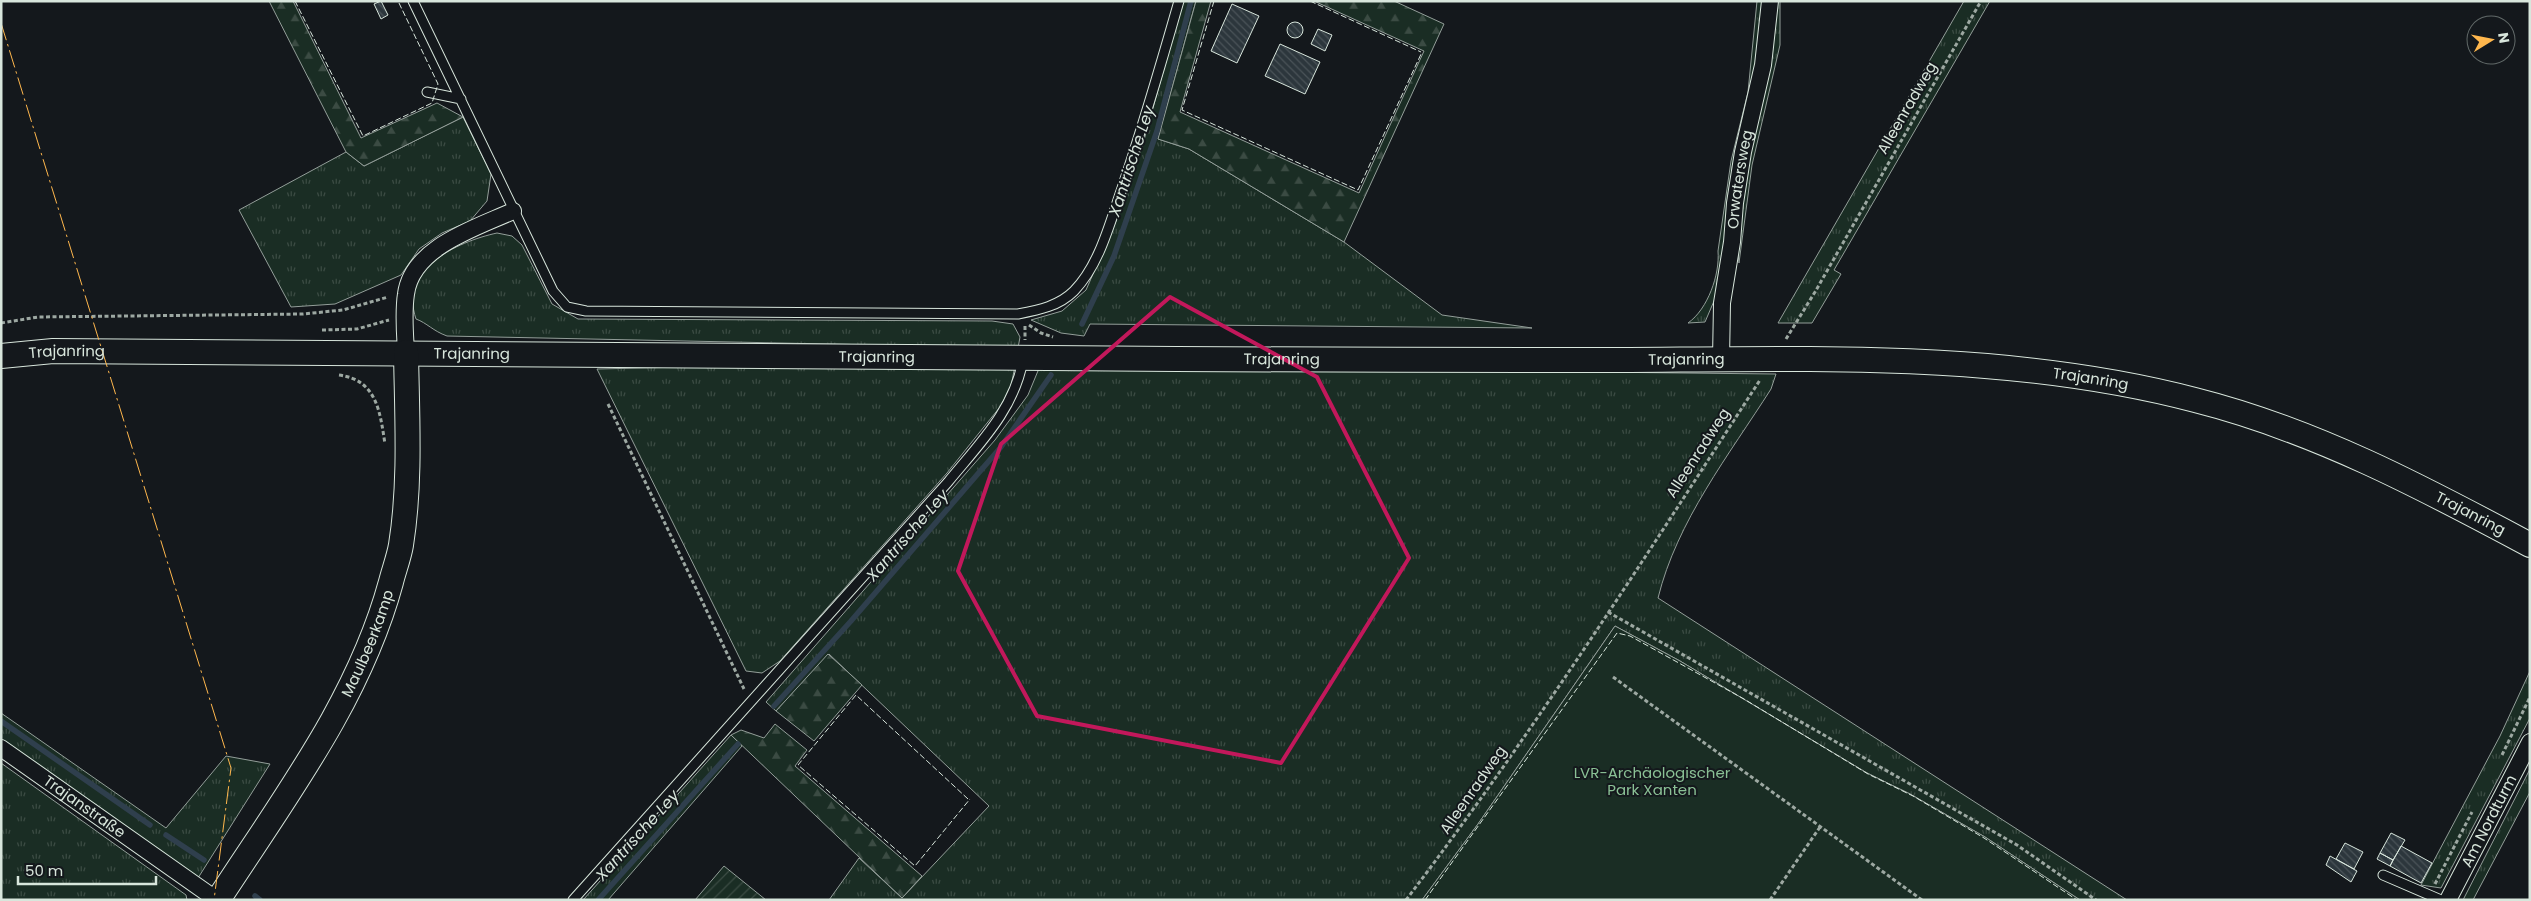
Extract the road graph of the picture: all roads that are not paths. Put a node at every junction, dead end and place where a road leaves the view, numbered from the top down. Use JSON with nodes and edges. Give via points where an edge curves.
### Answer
{"nodes":[{"id":1,"x":413,"y":1,"type":"edge"},
{"id":2,"x":1179,"y":1,"type":"edge"},
{"id":3,"x":1770,"y":1,"type":"edge"},
{"id":4,"x":427,"y":92,"type":"dead end"},
{"id":5,"x":461,"y":98,"type":"junction"},
{"id":6,"x":513,"y":211,"type":"junction"},
{"id":7,"x":406,"y":352,"type":"junction"},
{"id":8,"x":1,"y":356,"type":"edge"},
{"id":9,"x":1023,"y":358,"type":"junction"},
{"id":10,"x":1721,"y":359,"type":"junction"},
{"id":11,"x":2530,"y":545,"type":"edge"},
{"id":12,"x":2530,"y":742,"type":"edge"},
{"id":13,"x":1,"y":748,"type":"edge"},
{"id":14,"x":2383,"y":875,"type":"dead end"},
{"id":15,"x":218,"y":900,"type":"edge"},
{"id":16,"x":573,"y":900,"type":"edge"},
{"id":17,"x":2441,"y":900,"type":"edge"},
{"id":18,"x":2448,"y":900,"type":"edge"}],
"edges":[{"from":1,"to":5,"type":"lane"},
{"from":2,"to":6,"type":"lane","via":[[1149,110],[1106,235],[1085,278],[1059,302],[1043,309],[1018,314],[586,310],[567,307],[554,291]]},
{"from":3,"to":10,"type":"street","name":"Orwatersweg","via":[[1763,66],[1735,202],[1722,303]]},
{"from":4,"to":5,"type":"lane"},
{"from":5,"to":6,"type":"lane"},
{"from":6,"to":7,"type":"street","via":[[442,243],[415,270],[406,292]]},
{"from":7,"to":8,"type":"main road","name":"Trajanring","via":[[53,351]]},
{"from":7,"to":9,"type":"main road","name":"Trajanring"},
{"from":7,"to":15,"type":"main road","name":"Maulbeerkamp","via":[[407,462],[401,545],[385,604],[367,654],[320,743]]},
{"from":9,"to":10,"type":"main road","name":"Trajanring"},
{"from":9,"to":16,"type":"lane","via":[[1013,396],[954,475]]},
{"from":10,"to":11,"type":"main road","name":"Trajanring","via":[[1988,366],[2078,376],[2198,400],[2332,445]]},
{"from":12,"to":18,"type":"street","name":"Am Nordturm"},
{"from":13,"to":15,"type":"street","name":"Trajanstraße"},
{"from":14,"to":17,"type":"lane"}]}
